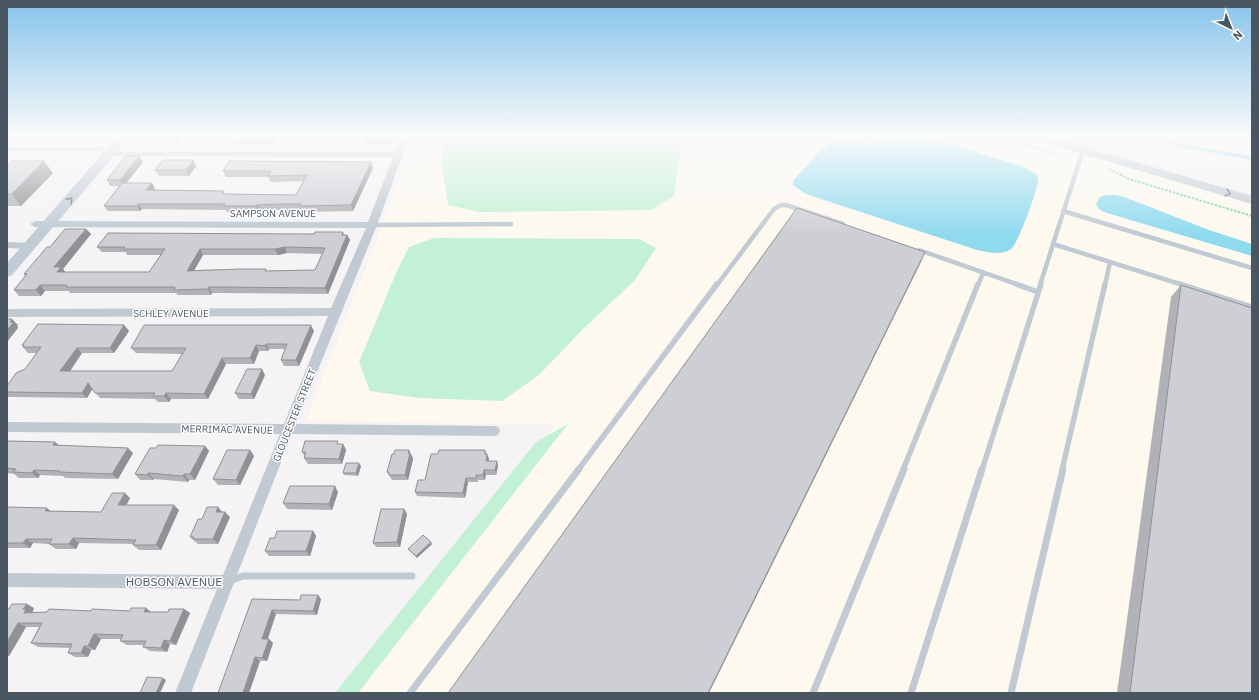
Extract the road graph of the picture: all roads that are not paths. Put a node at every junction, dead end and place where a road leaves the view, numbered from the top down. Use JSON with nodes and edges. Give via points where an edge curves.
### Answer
{"nodes":[{"id":1,"x":89,"y":170,"type":"edge"},
{"id":2,"x":92,"y":170,"type":"edge"},
{"id":3,"x":393,"y":170,"type":"edge"},
{"id":4,"x":1077,"y":170,"type":"edge"},
{"id":5,"x":1156,"y":170,"type":"edge"},
{"id":6,"x":1173,"y":170,"type":"edge"},
{"id":7,"x":1252,"y":190,"type":"edge"},
{"id":8,"x":1252,"y":200,"type":"edge"},
{"id":9,"x":1063,"y":211,"type":"junction"},
{"id":10,"x":36,"y":224,"type":"junction"},
{"id":11,"x":50,"y":224,"type":"junction"},
{"id":12,"x":511,"y":224,"type":"dead end"},
{"id":13,"x":372,"y":225,"type":"junction"},
{"id":14,"x":850,"y":227,"type":"edge"},
{"id":15,"x":1053,"y":244,"type":"junction"},
{"id":16,"x":12,"y":245,"type":"edge"},
{"id":17,"x":31,"y":246,"type":"junction"},
{"id":18,"x":910,"y":247,"type":"edge"},
{"id":19,"x":7,"y":255,"type":"edge"},
{"id":20,"x":1110,"y":262,"type":"junction"},
{"id":21,"x":1252,"y":268,"type":"edge"},
{"id":22,"x":7,"y":272,"type":"edge"},
{"id":23,"x":983,"y":273,"type":"junction"},
{"id":24,"x":1038,"y":292,"type":"junction"},
{"id":25,"x":1252,"y":307,"type":"edge"},
{"id":26,"x":334,"y":312,"type":"junction"},
{"id":27,"x":7,"y":313,"type":"edge"},
{"id":28,"x":7,"y":427,"type":"edge"},
{"id":29,"x":288,"y":430,"type":"junction"},
{"id":30,"x":494,"y":431,"type":"dead end"},
{"id":31,"x":412,"y":576,"type":"dead end"},
{"id":32,"x":7,"y":580,"type":"edge"},
{"id":33,"x":228,"y":582,"type":"junction"},
{"id":34,"x":183,"y":693,"type":"edge"},
{"id":35,"x":410,"y":693,"type":"edge"},
{"id":36,"x":813,"y":693,"type":"edge"},
{"id":37,"x":911,"y":693,"type":"edge"},
{"id":38,"x":1011,"y":693,"type":"edge"}],
"edges":[{"from":1,"to":10,"type":"main road"},
{"from":11,"to":2,"type":"main road","one_way":true},
{"from":3,"to":13,"type":"street","name":"GLOUCESTER STREET"},
{"from":4,"to":9,"type":"lane"},
{"from":5,"to":8,"type":"main road","one_way":true},
{"from":6,"to":7,"type":"main road"},
{"from":9,"to":15,"type":"lane"},
{"from":9,"to":21,"type":"lane"},
{"from":10,"to":11,"type":"street","name":"SAMPSON AVENUE"},
{"from":10,"to":16,"type":"main road"},
{"from":11,"to":13,"type":"street","name":"SAMPSON AVENUE"},
{"from":11,"to":17,"type":"main road"},
{"from":12,"to":13,"type":"lane","name":"SAMPSON AVENUE"},
{"from":13,"to":26,"type":"street","name":"GLOUCESTER STREET"},
{"from":14,"to":35,"type":"lane","via":[[791,206],[782,205],[774,209]]},
{"from":15,"to":20,"type":"lane"},
{"from":15,"to":24,"type":"lane"},
{"from":16,"to":17,"type":"street"},
{"from":16,"to":19,"type":"main road"},
{"from":17,"to":22,"type":"main road"},
{"from":18,"to":23,"type":"lane"},
{"from":20,"to":25,"type":"lane"},
{"from":20,"to":38,"type":"lane"},
{"from":23,"to":24,"type":"lane"},
{"from":23,"to":36,"type":"lane"},
{"from":24,"to":37,"type":"lane"},
{"from":26,"to":27,"type":"street","name":"SCHLEY AVENUE"},
{"from":26,"to":29,"type":"street","name":"GLOUCESTER STREET"},
{"from":28,"to":29,"type":"street","name":"MERRIMAC AVENUE"},
{"from":29,"to":30,"type":"street","name":"MERRIMAC AVENUE"},
{"from":29,"to":33,"type":"street","name":"GLOUCESTER STREET"},
{"from":31,"to":33,"type":"lane","name":"HOBSON AVENUE","via":[[243,576]]},
{"from":32,"to":33,"type":"street","name":"HOBSON AVENUE"},
{"from":33,"to":34,"type":"street","name":"GLOUCESTER STREET"}]}
